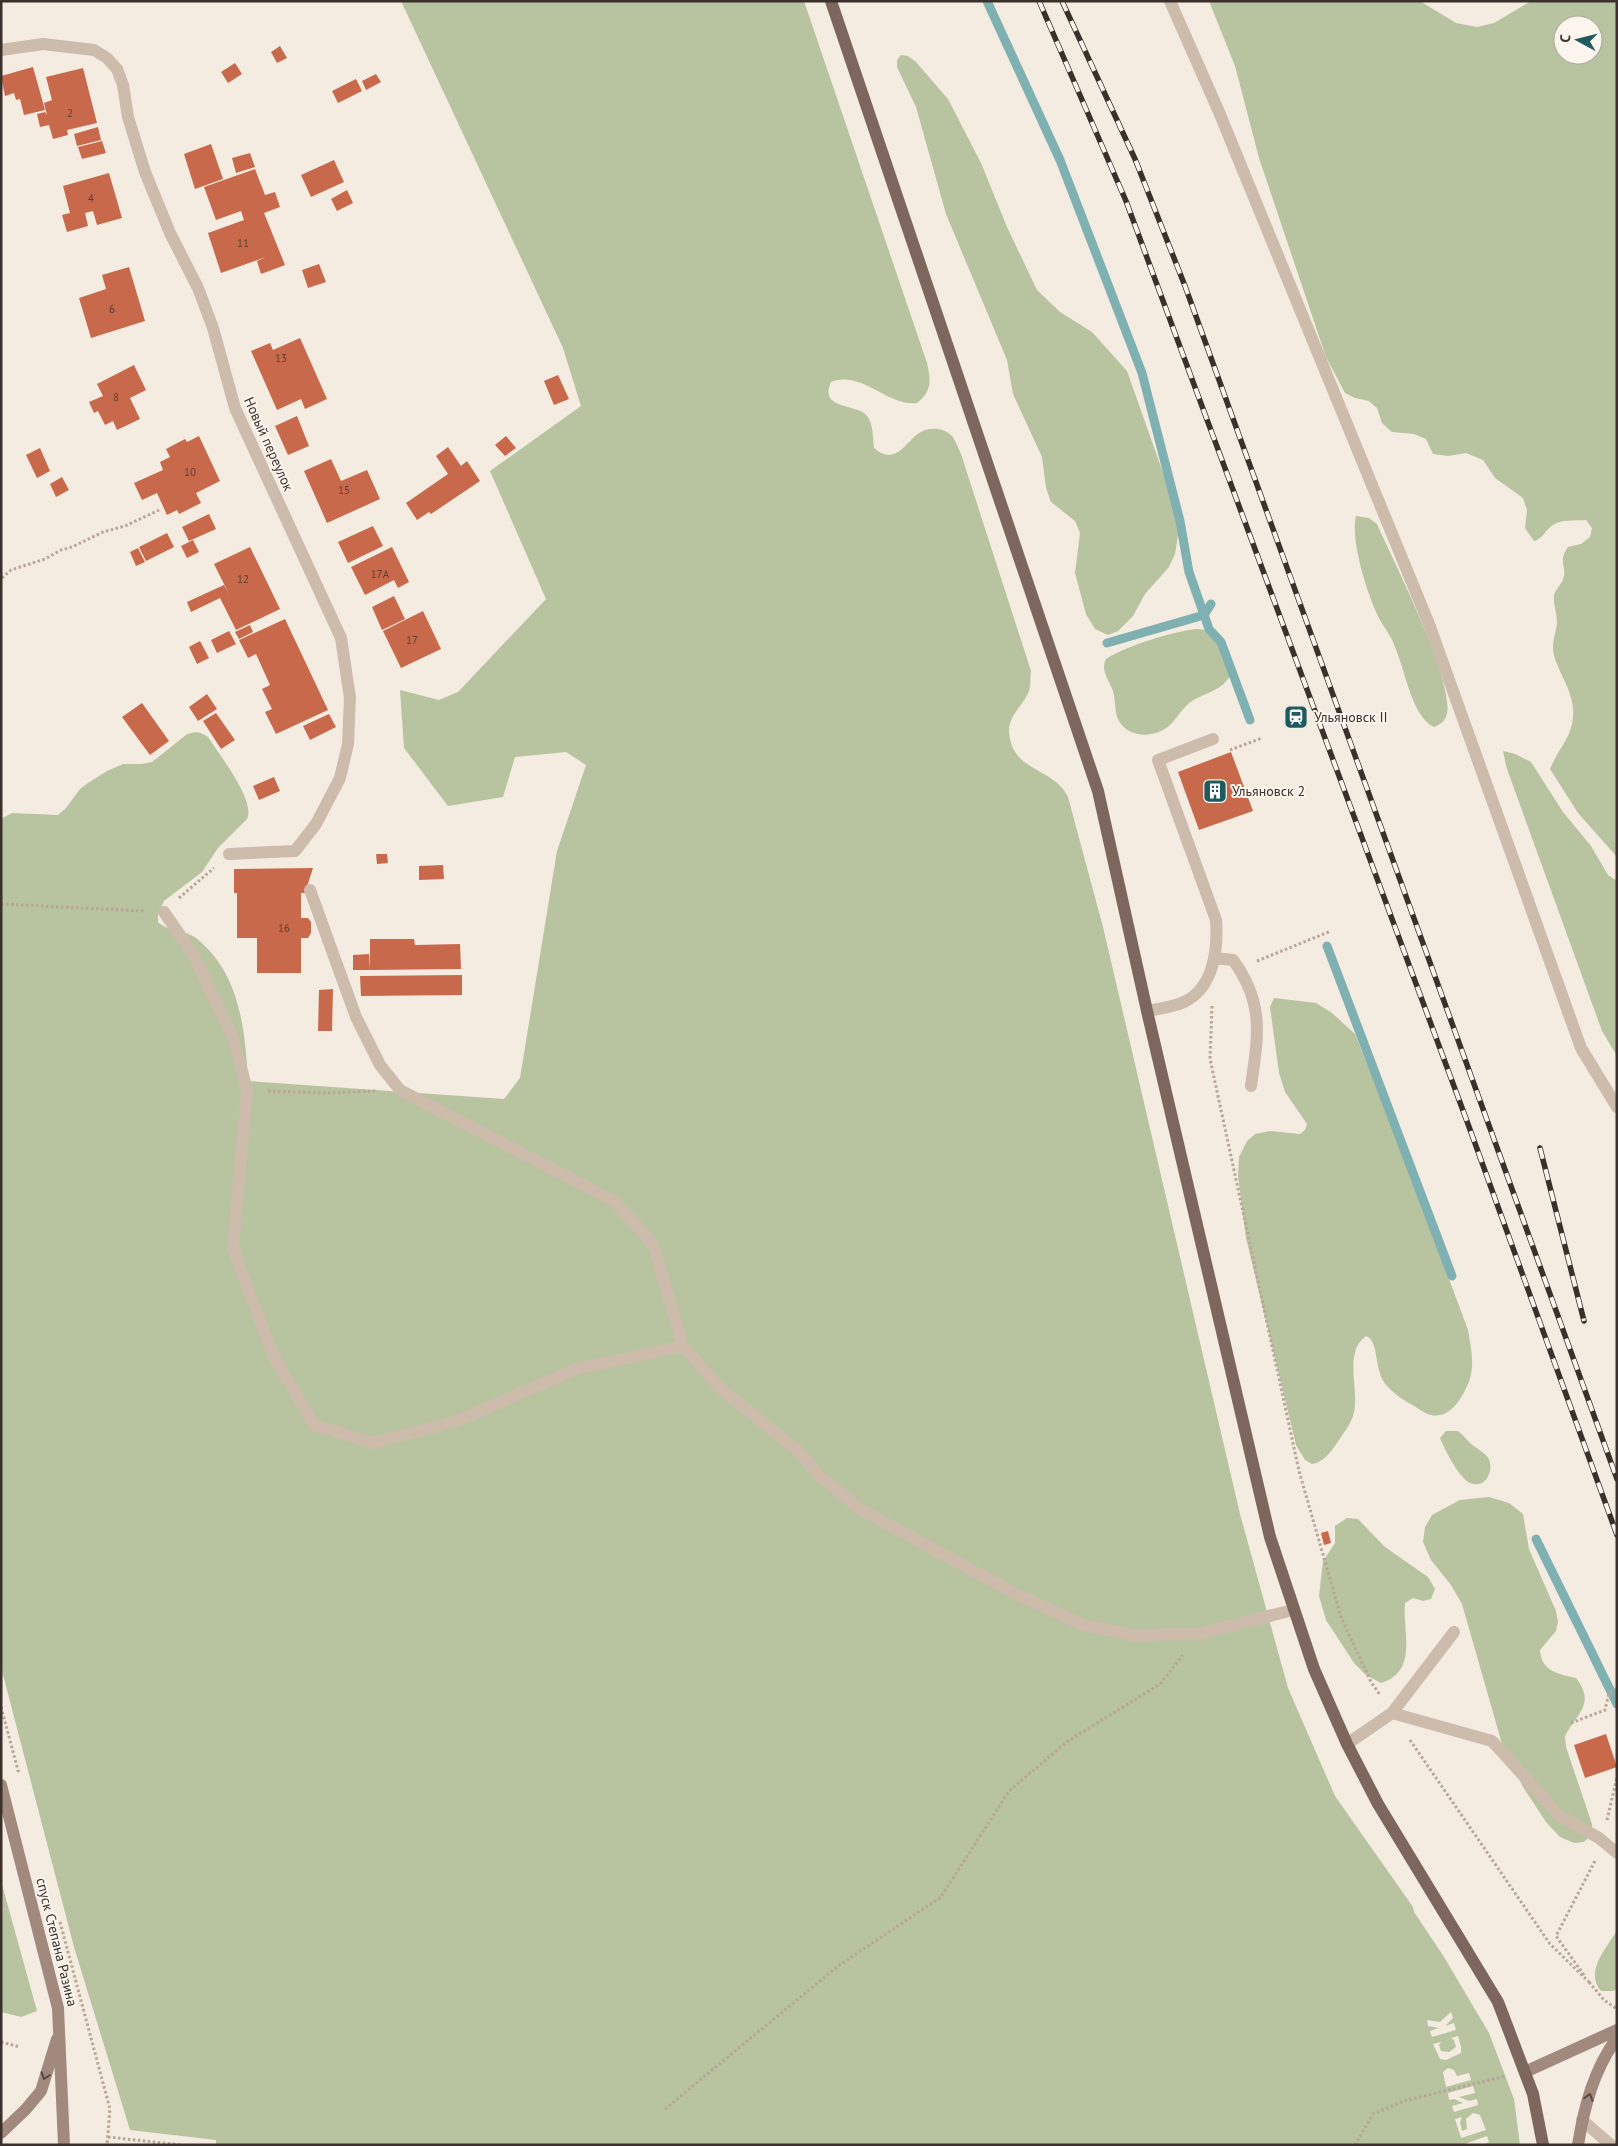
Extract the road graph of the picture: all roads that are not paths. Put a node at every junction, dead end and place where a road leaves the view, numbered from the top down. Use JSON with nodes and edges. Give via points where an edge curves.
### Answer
{"nodes":[{"id":1,"x":831,"y":1,"type":"edge"},
{"id":2,"x":1170,"y":1,"type":"edge"},
{"id":3,"x":1,"y":50,"type":"edge"},
{"id":4,"x":1213,"y":739,"type":"dead end"},
{"id":5,"x":229,"y":854,"type":"road end"},
{"id":6,"x":310,"y":890,"type":"dead end"},
{"id":7,"x":164,"y":912,"type":"road end"},
{"id":8,"x":1214,"y":958,"type":"junction"},
{"id":9,"x":1147,"y":1012,"type":"junction"},
{"id":10,"x":1251,"y":1086,"type":"dead end"},
{"id":11,"x":1617,"y":1107,"type":"edge"},
{"id":12,"x":683,"y":1346,"type":"junction"},
{"id":13,"x":1293,"y":1610,"type":"junction"},
{"id":14,"x":1454,"y":1632,"type":"dead end"},
{"id":15,"x":1392,"y":1714,"type":"junction"},
{"id":16,"x":1348,"y":1744,"type":"junction"},
{"id":17,"x":1,"y":1785,"type":"edge"},
{"id":18,"x":1617,"y":1854,"type":"edge"},
{"id":19,"x":60,"y":2030,"type":"junction"},
{"id":20,"x":1617,"y":2030,"type":"edge"},
{"id":21,"x":1617,"y":2038,"type":"edge"},
{"id":22,"x":1525,"y":2072,"type":"junction"},
{"id":23,"x":1582,"y":2120,"type":"junction"},
{"id":24,"x":1,"y":2133,"type":"edge"},
{"id":25,"x":63,"y":2143,"type":"edge"},
{"id":26,"x":1543,"y":2145,"type":"edge"},
{"id":27,"x":1578,"y":2145,"type":"edge"},
{"id":28,"x":1611,"y":2145,"type":"edge"}],
"edges":[{"from":1,"to":9,"type":"main road","via":[[1098,791]]},
{"from":2,"to":11,"type":"street","via":[[1219,112],[1429,624],[1581,1048]]},
{"from":3,"to":5,"type":"street","name":"Новый переулок","via":[[43,44],[94,50],[117,69],[145,172],[170,233],[198,288],[213,328],[235,408],[341,638],[350,698],[348,744],[336,786],[316,824],[295,851]]},
{"from":4,"to":8,"type":"street","via":[[1158,760],[1216,920]]},
{"from":6,"to":12,"type":"street","via":[[356,1017],[380,1065],[400,1090],[614,1201],[653,1244]]},
{"from":7,"to":12,"type":"street","via":[[194,954],[233,1037],[247,1090],[234,1250],[274,1357],[314,1424],[373,1443],[456,1421],[576,1369]]},
{"from":8,"to":9,"type":"street","via":[[1211,970],[1196,994],[1184,1002]]},
{"from":8,"to":10,"type":"street","via":[[1233,960],[1253,995],[1258,1041]]},
{"from":9,"to":13,"type":"main road","via":[[1270,1537]]},
{"from":12,"to":13,"type":"street","via":[[719,1387],[800,1452],[820,1476],[860,1509],[1012,1592],[1083,1626],[1133,1635],[1198,1634]]},
{"from":13,"to":16,"type":"main road","via":[[1314,1669]]},
{"from":14,"to":15,"type":"street"},
{"from":15,"to":16,"type":"street"},
{"from":15,"to":18,"type":"street","via":[[1492,1741],[1560,1816],[1603,1841]]},
{"from":16,"to":22,"type":"main road","via":[[1378,1804],[1498,2002]]},
{"from":17,"to":19,"type":"main road","name":"спуск Степана Разина","via":[[54,1984]]},
{"from":19,"to":24,"type":"main road","one_way":true,"via":[[40,2091]]},
{"from":19,"to":25,"type":"main road","name":"спуск Степана Разина"},
{"from":20,"to":22,"type":"main road"},
{"from":23,"to":21,"type":"main road","one_way":true,"via":[[1596,2074]]},
{"from":22,"to":26,"type":"main road","via":[[1533,2094]]},
{"from":23,"to":27,"type":"main road"},
{"from":23,"to":28,"type":"street"}]}
